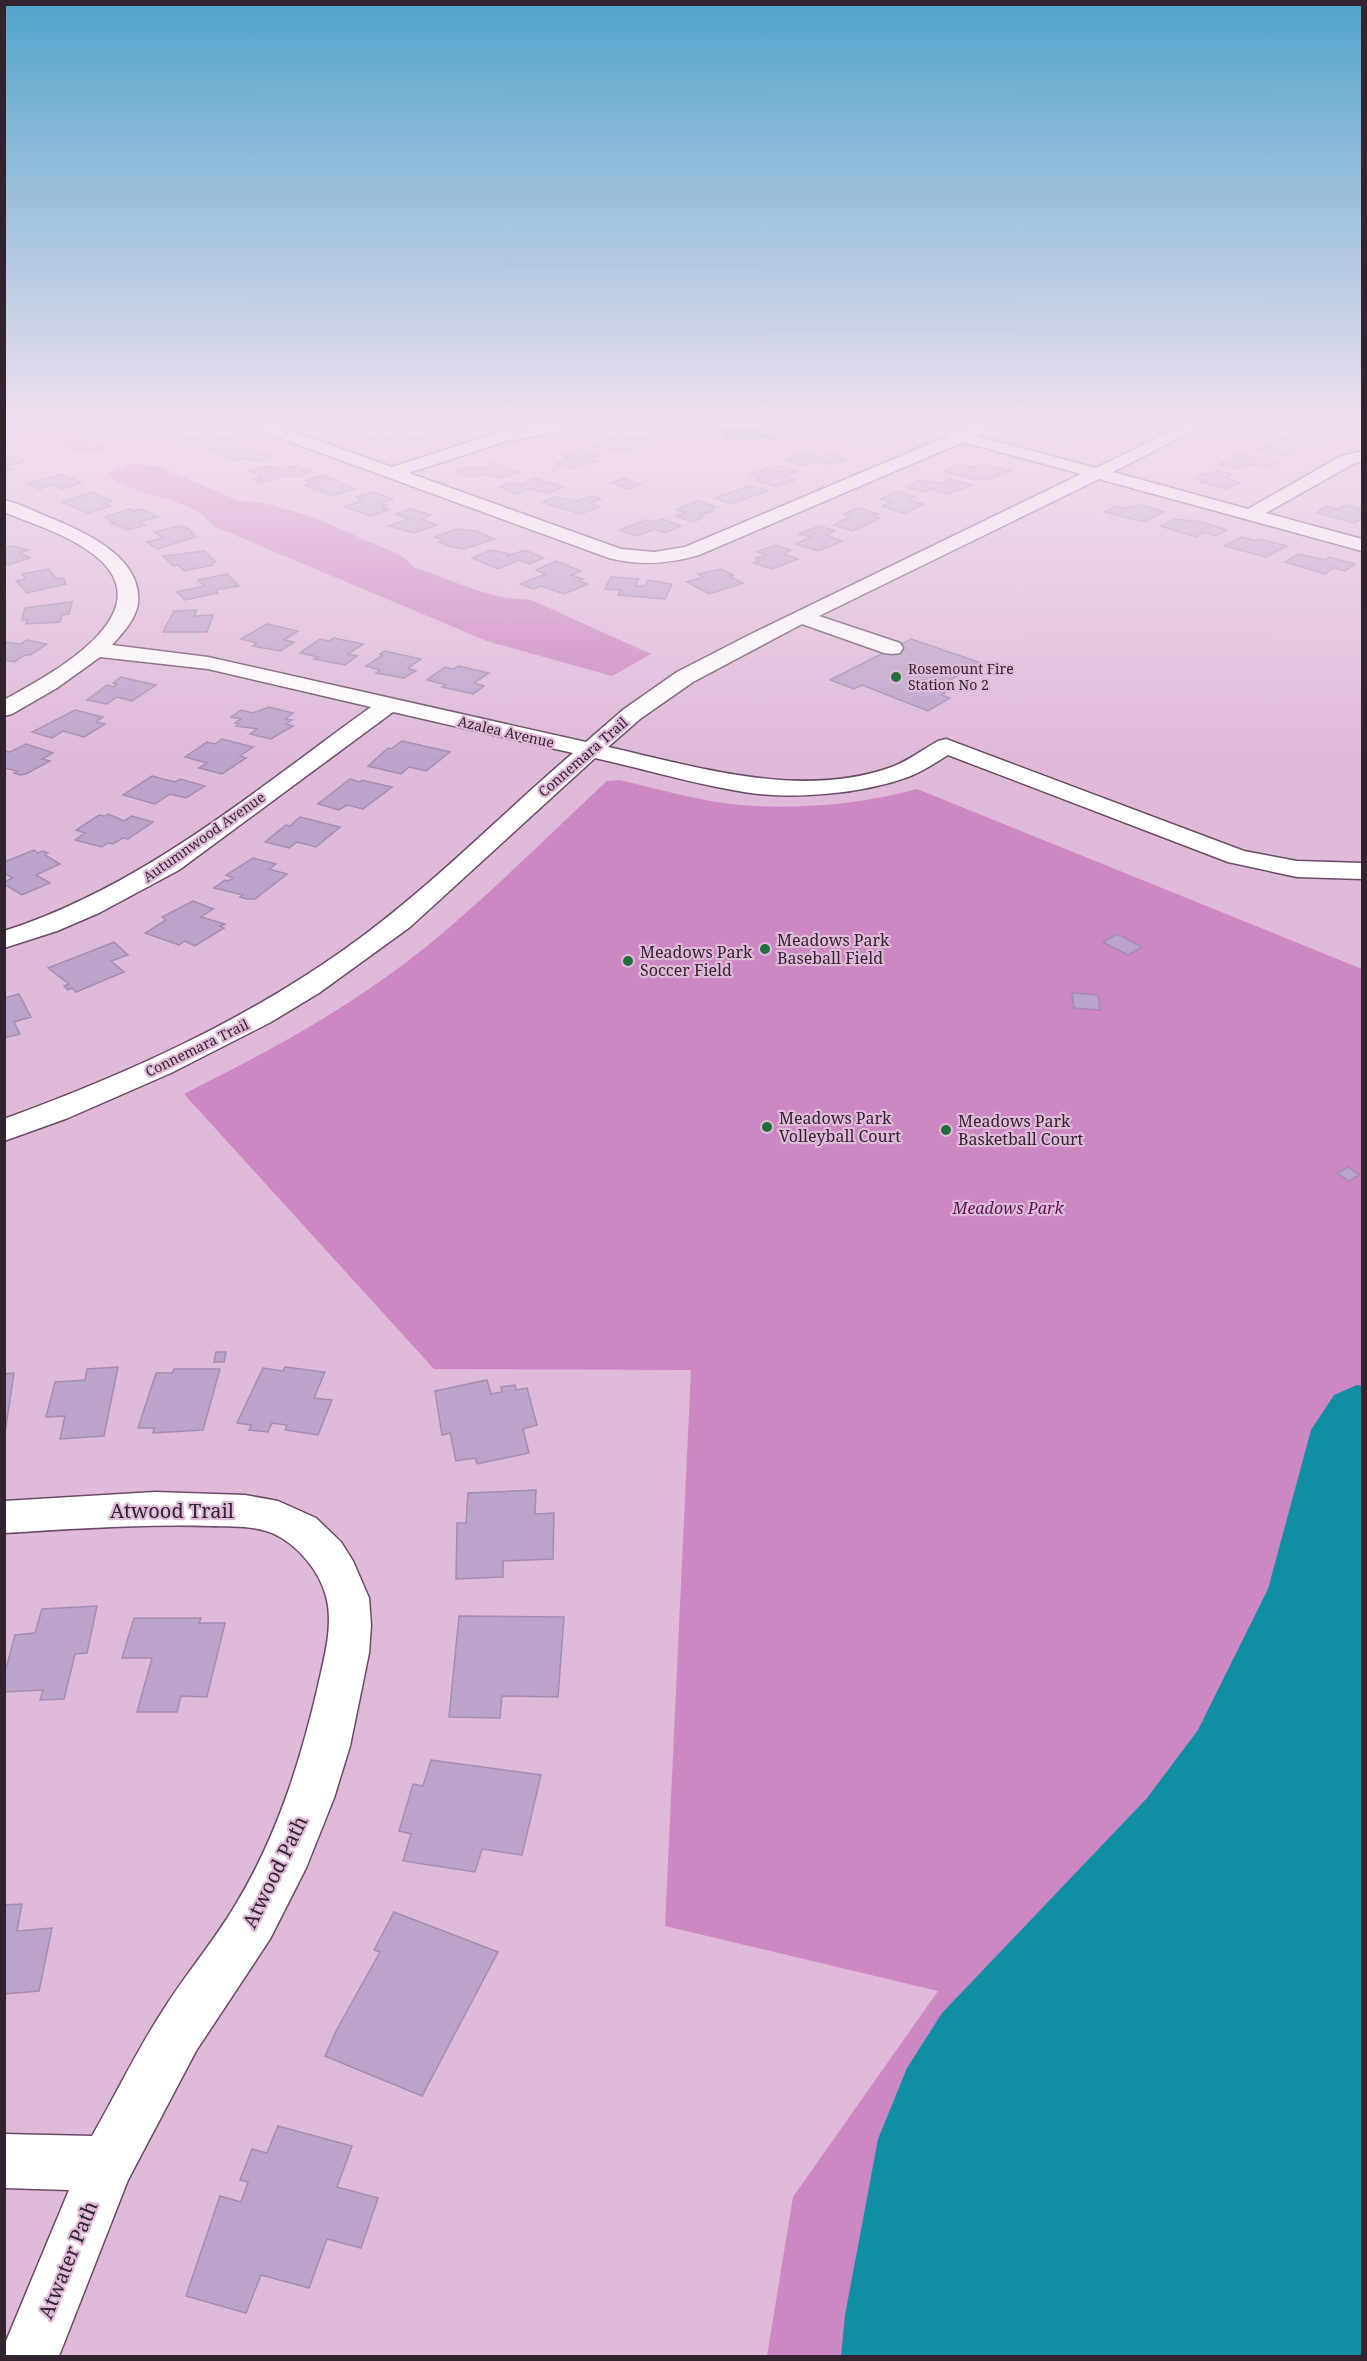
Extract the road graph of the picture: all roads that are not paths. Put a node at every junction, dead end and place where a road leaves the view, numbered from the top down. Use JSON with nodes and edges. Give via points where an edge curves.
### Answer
{"nodes":[{"id":1,"x":72,"y":537,"type":"edge"},
{"id":2,"x":568,"y":537,"type":"edge"},
{"id":3,"x":725,"y":537,"type":"edge"},
{"id":4,"x":967,"y":537,"type":"edge"},
{"id":5,"x":1333,"y":537,"type":"edge"},
{"id":6,"x":1362,"y":545,"type":"edge"},
{"id":7,"x":801,"y":617,"type":"junction"},
{"id":8,"x":892,"y":648,"type":"dead end"},
{"id":9,"x":97,"y":650,"type":"junction"},
{"id":10,"x":388,"y":705,"type":"junction"},
{"id":11,"x":4,"y":709,"type":"edge"},
{"id":12,"x":590,"y":750,"type":"junction"},
{"id":13,"x":1362,"y":871,"type":"edge"},
{"id":14,"x":4,"y":940,"type":"edge"},
{"id":15,"x":4,"y":1131,"type":"edge"},
{"id":16,"x":4,"y":1517,"type":"edge"},
{"id":17,"x":326,"y":1554,"type":"joint"},
{"id":18,"x":4,"y":2161,"type":"edge"},
{"id":19,"x":107,"y":2164,"type":"junction"},
{"id":20,"x":30,"y":2356,"type":"edge"}],
"edges":[{"from":1,"to":9,"type":"street","via":[[107,556],[124,576],[128,588],[126,608],[111,636]]},
{"from":2,"to":3,"type":"street","via":[[616,554],[661,558]]},
{"from":4,"to":7,"type":"street","name":"Connemara Trail"},
{"from":5,"to":6,"type":"street"},
{"from":7,"to":8,"type":"street"},
{"from":7,"to":12,"type":"street","name":"Connemara Trail","via":[[685,677]]},
{"from":9,"to":10,"type":"street","name":"Azalea Avenue","via":[[195,660]]},
{"from":9,"to":11,"type":"street","via":[[59,678]]},
{"from":10,"to":12,"type":"street","name":"Azalea Avenue"},
{"from":10,"to":14,"type":"street","name":"Autumnwood Avenue","via":[[170,864],[56,922]]},
{"from":12,"to":13,"type":"street","name":"Azalea Avenue","via":[[728,782],[781,787],[881,777],[946,746],[1237,857],[1297,869]]},
{"from":12,"to":15,"type":"street","name":"Connemara Trail","via":[[408,914],[312,986],[160,1068]]},
{"from":16,"to":17,"type":"street","name":"Atwood Trail","via":[[155,1508],[245,1511],[278,1517],[302,1530]]},
{"from":17,"to":19,"type":"street","name":"Atwood Path","via":[[348,1598],[350,1626],[329,1736],[311,1798],[253,1922],[178,2033]]},
{"from":18,"to":19,"type":"street"},
{"from":19,"to":20,"type":"street","name":"Atwater Path"}]}
